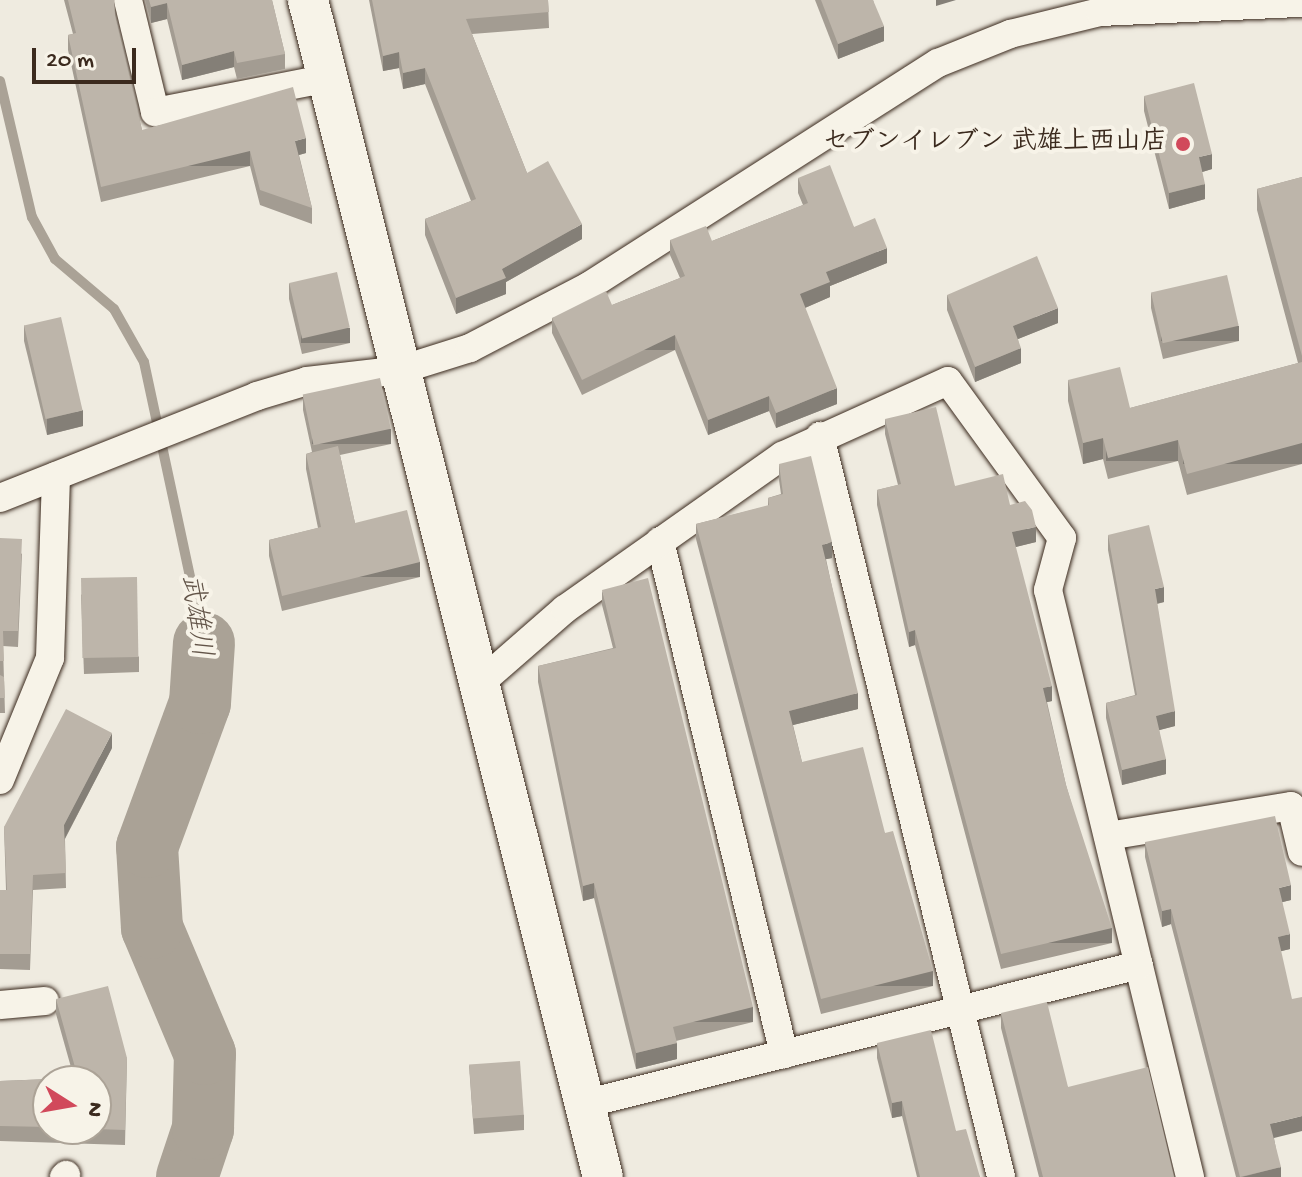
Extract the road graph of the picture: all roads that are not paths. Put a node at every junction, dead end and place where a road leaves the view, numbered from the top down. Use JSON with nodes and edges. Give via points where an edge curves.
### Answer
{"nodes":[{"id":1,"x":128,"y":0,"type":"edge"},
{"id":2,"x":308,"y":0,"type":"edge"},
{"id":3,"x":1302,"y":3,"type":"edge"},
{"id":4,"x":328,"y":78,"type":"junction"},
{"id":5,"x":400,"y":370,"type":"junction"},
{"id":6,"x":820,"y":436,"type":"junction"},
{"id":7,"x":56,"y":476,"type":"junction"},
{"id":8,"x":0,"y":498,"type":"edge"},
{"id":9,"x":660,"y":541,"type":"junction"},
{"id":10,"x":479,"y":684,"type":"junction"},
{"id":11,"x":9,"y":736,"type":"edge"},
{"id":12,"x":0,"y":780,"type":"edge"},
{"id":13,"x":1296,"y":804,"type":"edge"},
{"id":14,"x":1108,"y":836,"type":"junction"},
{"id":15,"x":1302,"y":852,"type":"edge"},
{"id":16,"x":1139,"y":965,"type":"junction"},
{"id":17,"x":45,"y":1001,"type":"dead end"},
{"id":18,"x":0,"y":1005,"type":"edge"},
{"id":19,"x":963,"y":1009,"type":"junction"},
{"id":20,"x":784,"y":1054,"type":"junction"},
{"id":21,"x":584,"y":1104,"type":"junction"},
{"id":22,"x":603,"y":1177,"type":"edge"},
{"id":23,"x":1001,"y":1177,"type":"edge"},
{"id":24,"x":1190,"y":1177,"type":"edge"}],
"edges":[{"from":1,"to":4,"type":"street","via":[[155,112]]},
{"from":2,"to":4,"type":"street"},
{"from":3,"to":5,"type":"street","via":[[1100,12],[1010,34],[938,63],[589,286],[470,348]]},
{"from":4,"to":5,"type":"street"},
{"from":5,"to":7,"type":"street","via":[[307,381]]},
{"from":5,"to":10,"type":"street"},
{"from":6,"to":9,"type":"street"},
{"from":6,"to":14,"type":"street","via":[[948,381],[1062,538],[1048,590]]},
{"from":6,"to":19,"type":"street"},
{"from":7,"to":8,"type":"street"},
{"from":7,"to":11,"type":"street","via":[[50,658]]},
{"from":9,"to":10,"type":"street"},
{"from":9,"to":20,"type":"street"},
{"from":10,"to":21,"type":"street"},
{"from":11,"to":12,"type":"street"},
{"from":13,"to":14,"type":"street"},
{"from":13,"to":15,"type":"street"},
{"from":14,"to":16,"type":"street"},
{"from":16,"to":19,"type":"street"},
{"from":16,"to":24,"type":"street"},
{"from":17,"to":18,"type":"street"},
{"from":19,"to":20,"type":"street"},
{"from":19,"to":23,"type":"street"},
{"from":20,"to":21,"type":"street"},
{"from":21,"to":22,"type":"street"}]}
